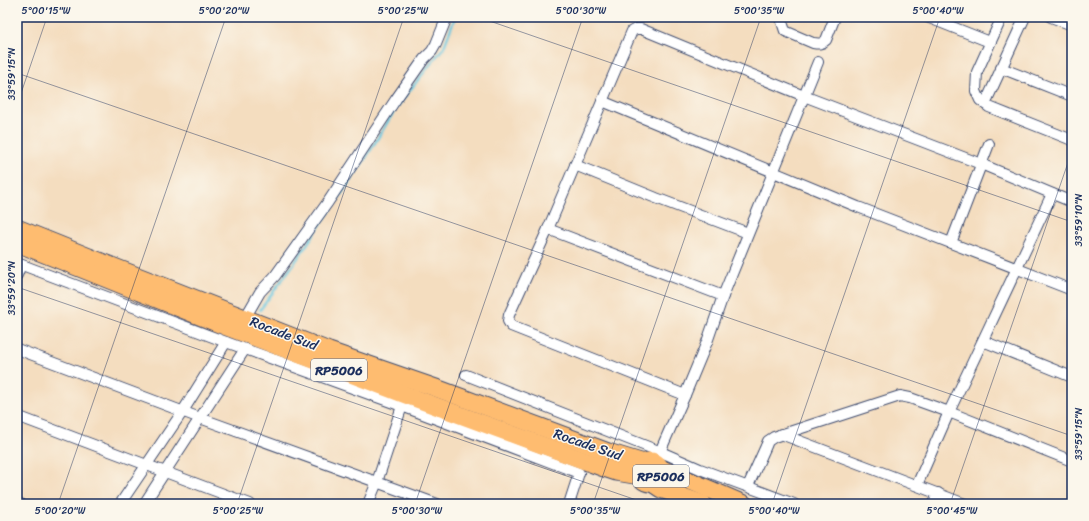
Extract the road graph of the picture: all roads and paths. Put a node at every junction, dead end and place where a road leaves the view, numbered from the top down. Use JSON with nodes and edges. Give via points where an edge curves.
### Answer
{"nodes":[{"id":1,"x":447,"y":17,"type":"edge"},
{"id":2,"x":783,"y":17,"type":"edge"},
{"id":3,"x":835,"y":17,"type":"edge"},
{"id":4,"x":927,"y":17,"type":"edge"},
{"id":5,"x":1002,"y":17,"type":"edge"},
{"id":6,"x":1025,"y":17,"type":"edge"},
{"id":7,"x":1051,"y":17,"type":"edge"},
{"id":8,"x":1072,"y":25,"type":"edge"},
{"id":9,"x":990,"y":42,"type":"junction"},
{"id":10,"x":818,"y":62,"type":"dead end"},
{"id":11,"x":1001,"y":68,"type":"junction"},
{"id":12,"x":804,"y":96,"type":"junction"},
{"id":13,"x":1072,"y":96,"type":"edge"},
{"id":14,"x":602,"y":101,"type":"junction"},
{"id":15,"x":985,"y":104,"type":"junction"},
{"id":16,"x":1072,"y":140,"type":"edge"},
{"id":17,"x":989,"y":144,"type":"dead end"},
{"id":18,"x":981,"y":164,"type":"junction"},
{"id":19,"x":575,"y":165,"type":"junction"},
{"id":20,"x":774,"y":172,"type":"junction"},
{"id":21,"x":1052,"y":194,"type":"junction"},
{"id":22,"x":1072,"y":202,"type":"edge"},
{"id":23,"x":17,"y":228,"type":"edge"},
{"id":24,"x":548,"y":229,"type":"junction"},
{"id":25,"x":748,"y":233,"type":"junction"},
{"id":26,"x":17,"y":243,"type":"edge"},
{"id":27,"x":951,"y":243,"type":"junction"},
{"id":28,"x":19,"y":264,"type":"edge"},
{"id":29,"x":1018,"y":269,"type":"junction"},
{"id":30,"x":17,"y":275,"type":"edge"},
{"id":31,"x":1072,"y":290,"type":"edge"},
{"id":32,"x":723,"y":296,"type":"junction"},
{"id":33,"x":245,"y":318,"type":"junction"},
{"id":34,"x":983,"y":341,"type":"junction"},
{"id":35,"x":226,"y":342,"type":"junction"},
{"id":36,"x":17,"y":349,"type":"edge"},
{"id":37,"x":245,"y":349,"type":"junction"},
{"id":38,"x":466,"y":375,"type":"dead end"},
{"id":39,"x":1072,"y":377,"type":"edge"},
{"id":40,"x":685,"y":395,"type":"junction"},
{"id":41,"x":402,"y":406,"type":"junction"},
{"id":42,"x":183,"y":411,"type":"junction"},
{"id":43,"x":949,"y":412,"type":"junction"},
{"id":44,"x":17,"y":416,"type":"edge"},
{"id":45,"x":200,"y":418,"type":"junction"},
{"id":46,"x":781,"y":434,"type":"junction"},
{"id":47,"x":1072,"y":461,"type":"edge"},
{"id":48,"x":147,"y":464,"type":"junction"},
{"id":49,"x":652,"y":468,"type":"junction"},
{"id":50,"x":165,"y":472,"type":"junction"},
{"id":51,"x":377,"y":482,"type":"junction"},
{"id":52,"x":917,"y":485,"type":"junction"},
{"id":53,"x":748,"y":486,"type":"junction"},
{"id":54,"x":938,"y":493,"type":"junction"},
{"id":55,"x":17,"y":503,"type":"edge"},
{"id":56,"x":21,"y":504,"type":"edge"},
{"id":57,"x":120,"y":504,"type":"edge"},
{"id":58,"x":144,"y":504,"type":"edge"},
{"id":59,"x":250,"y":504,"type":"edge"},
{"id":60,"x":368,"y":504,"type":"edge"},
{"id":61,"x":437,"y":504,"type":"edge"},
{"id":62,"x":569,"y":504,"type":"edge"},
{"id":63,"x":703,"y":504,"type":"edge"},
{"id":64,"x":744,"y":504,"type":"edge"},
{"id":65,"x":794,"y":504,"type":"edge"},
{"id":66,"x":934,"y":504,"type":"edge"},
{"id":67,"x":965,"y":504,"type":"edge"}],
"edges":[{"from":1,"to":33,"type":"street","via":[[432,51],[396,99],[328,202],[275,276],[260,292]]},
{"from":2,"to":3,"type":"street","via":[[782,27],[785,31],[818,44],[826,40]]},
{"from":4,"to":9,"type":"street"},
{"from":5,"to":9,"type":"street"},
{"from":6,"to":11,"type":"street"},
{"from":7,"to":8,"type":"street"},
{"from":9,"to":15,"type":"street","via":[[977,72],[976,84],[980,100]]},
{"from":10,"to":12,"type":"street"},
{"from":11,"to":13,"type":"street"},
{"from":11,"to":15,"type":"street"},
{"from":12,"to":14,"type":"street","via":[[636,29],[632,31]]},
{"from":12,"to":18,"type":"street"},
{"from":12,"to":20,"type":"street"},
{"from":14,"to":19,"type":"street"},
{"from":14,"to":20,"type":"street"},
{"from":15,"to":16,"type":"street","via":[[989,108]]},
{"from":17,"to":18,"type":"street"},
{"from":18,"to":21,"type":"street"},
{"from":18,"to":27,"type":"street"},
{"from":19,"to":24,"type":"street"},
{"from":19,"to":25,"type":"street"},
{"from":20,"to":25,"type":"street"},
{"from":20,"to":27,"type":"street"},
{"from":21,"to":22,"type":"street"},
{"from":21,"to":29,"type":"street"},
{"from":23,"to":33,"type":"highway","name":"Rocade Sud","number":"RP5006"},
{"from":24,"to":32,"type":"street"},
{"from":24,"to":40,"type":"street","via":[[510,315],[508,321],[511,326]]},
{"from":25,"to":32,"type":"street"},
{"from":26,"to":49,"type":"highway","name":"Rocade Sud","number":"RP5006","via":[[227,327],[604,468],[616,472]]},
{"from":27,"to":29,"type":"street"},
{"from":28,"to":30,"type":"street"},
{"from":28,"to":35,"type":"street"},
{"from":29,"to":31,"type":"street"},
{"from":29,"to":34,"type":"street"},
{"from":32,"to":40,"type":"street"},
{"from":33,"to":49,"type":"highway","name":"Rocade Sud","number":"RP5006"},
{"from":34,"to":39,"type":"street"},
{"from":34,"to":43,"type":"street"},
{"from":35,"to":37,"type":"street"},
{"from":35,"to":42,"type":"street"},
{"from":36,"to":42,"type":"street"},
{"from":37,"to":41,"type":"street"},
{"from":37,"to":45,"type":"street"},
{"from":38,"to":49,"type":"street"},
{"from":40,"to":49,"type":"street"},
{"from":41,"to":51,"type":"street"},
{"from":41,"to":62,"type":"street","via":[[579,473]]},
{"from":42,"to":45,"type":"street"},
{"from":42,"to":48,"type":"street"},
{"from":43,"to":46,"type":"street","via":[[900,396]]},
{"from":43,"to":47,"type":"street"},
{"from":43,"to":52,"type":"street"},
{"from":44,"to":48,"type":"street"},
{"from":45,"to":50,"type":"street"},
{"from":45,"to":51,"type":"street"},
{"from":46,"to":52,"type":"street"},
{"from":46,"to":53,"type":"street","via":[[768,442]]},
{"from":48,"to":50,"type":"street"},
{"from":48,"to":57,"type":"street"},
{"from":49,"to":53,"type":"street","via":[[700,469]]},
{"from":49,"to":63,"type":"highway","name":"Rocade Sud","number":"RP5006","via":[[661,488]]},
{"from":49,"to":64,"type":"highway","name":"Rocade Sud","number":"RP5006"},
{"from":50,"to":58,"type":"street"},
{"from":50,"to":59,"type":"street"},
{"from":51,"to":60,"type":"street"},
{"from":51,"to":61,"type":"street"},
{"from":52,"to":54,"type":"street"},
{"from":53,"to":65,"type":"street"},
{"from":54,"to":66,"type":"street"},
{"from":54,"to":67,"type":"street"},
{"from":55,"to":56,"type":"street"}]}
